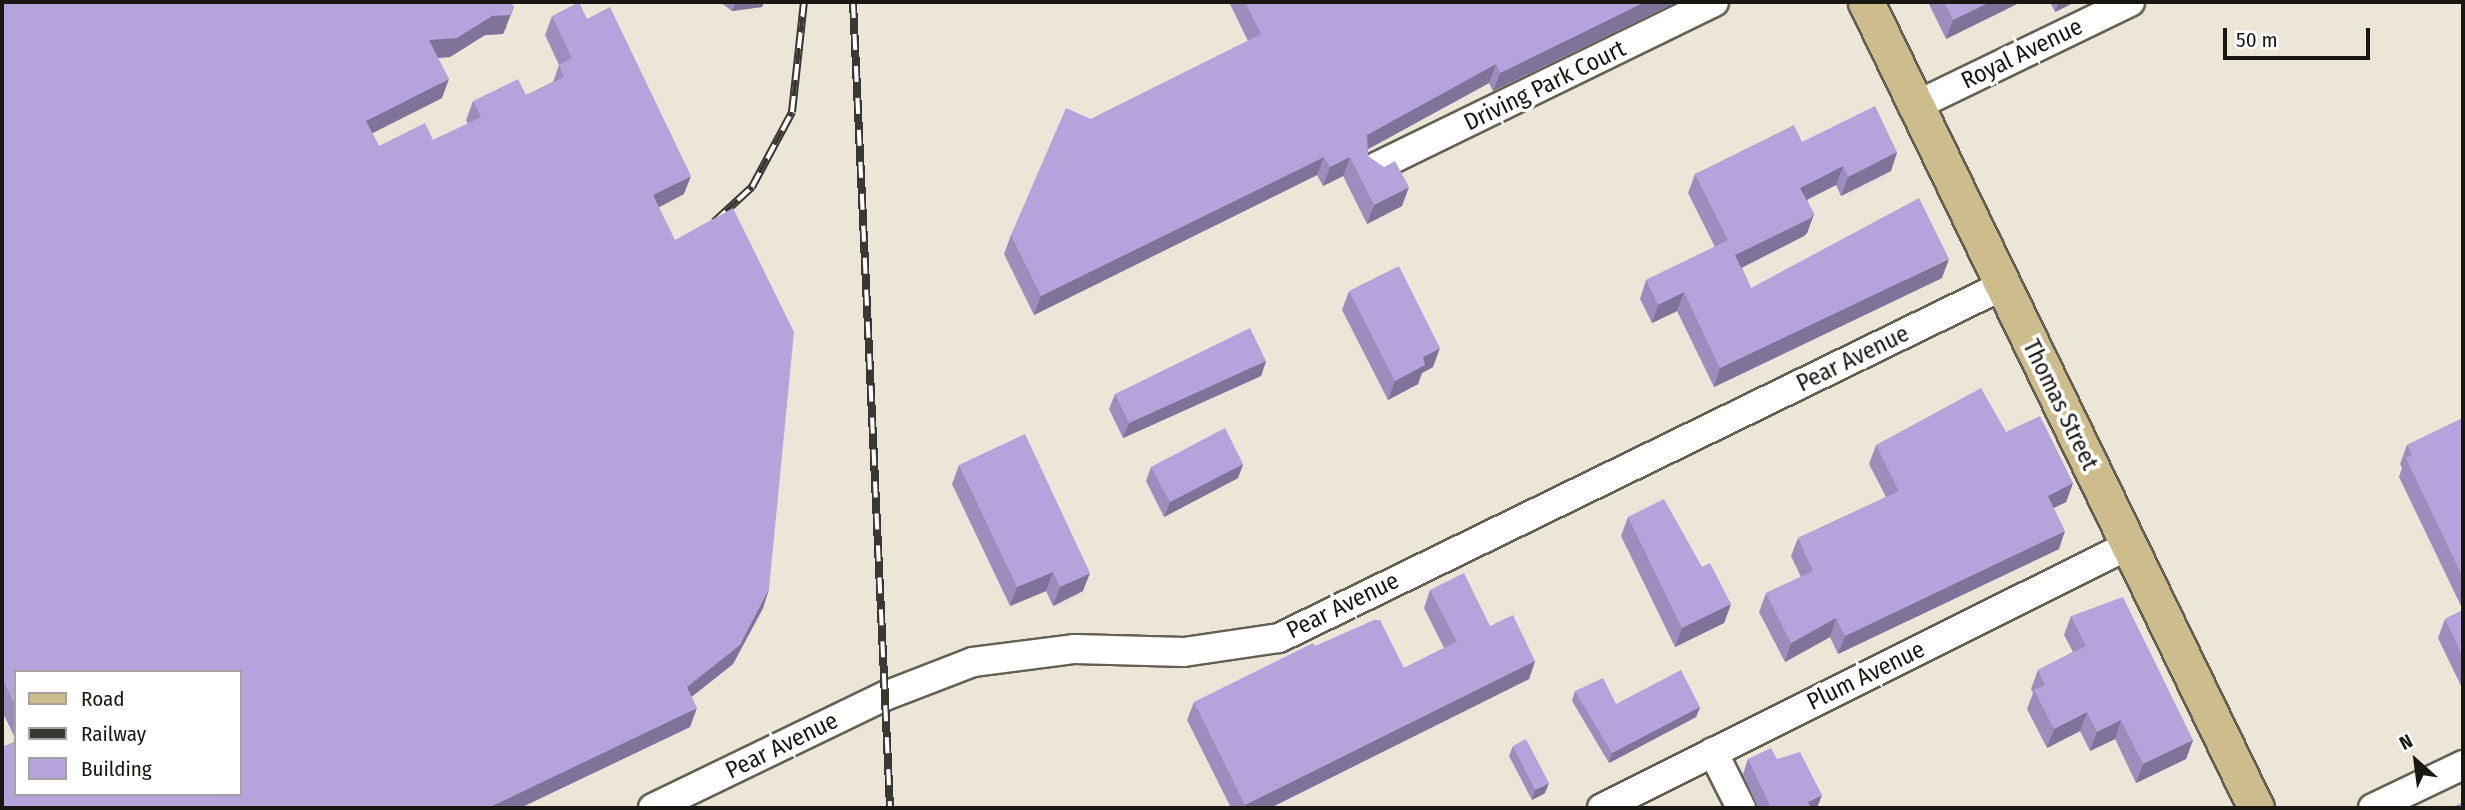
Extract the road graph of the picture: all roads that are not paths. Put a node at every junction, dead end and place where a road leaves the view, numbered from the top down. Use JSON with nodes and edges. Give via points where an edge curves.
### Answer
{"nodes":[{"id":1,"x":1714,"y":2,"type":"edge"},
{"id":2,"x":1866,"y":2,"type":"edge"},
{"id":3,"x":2130,"y":2,"type":"edge"},
{"id":4,"x":1913,"y":107,"type":"junction"},
{"id":5,"x":1376,"y":167,"type":"edge"},
{"id":6,"x":2001,"y":286,"type":"junction"},
{"id":7,"x":2129,"y":545,"type":"junction"},
{"id":8,"x":1713,"y":752,"type":"junction"},
{"id":9,"x":2463,"y":765,"type":"edge"},
{"id":10,"x":653,"y":808,"type":"edge"},
{"id":11,"x":1602,"y":808,"type":"edge"},
{"id":12,"x":1741,"y":808,"type":"edge"},
{"id":13,"x":2256,"y":808,"type":"edge"},
{"id":14,"x":2374,"y":808,"type":"edge"}],
"edges":[{"from":1,"to":5,"type":"street","name":"Driving Park Court"},
{"from":2,"to":4,"type":"main road","name":"Thomas Street"},
{"from":3,"to":4,"type":"street","name":"Royal Avenue"},
{"from":4,"to":6,"type":"main road","name":"Thomas Street"},
{"from":6,"to":7,"type":"main road","name":"Thomas Street"},
{"from":6,"to":10,"type":"street","name":"Pear Avenue","via":[[1279,638],[1184,652],[1075,649],[973,662],[885,696]]},
{"from":7,"to":8,"type":"street","name":"Plum Avenue"},
{"from":7,"to":13,"type":"main road","name":"Thomas Street"},
{"from":8,"to":11,"type":"street","name":"Plum Avenue"},
{"from":8,"to":12,"type":"street"},
{"from":9,"to":14,"type":"street"}]}
